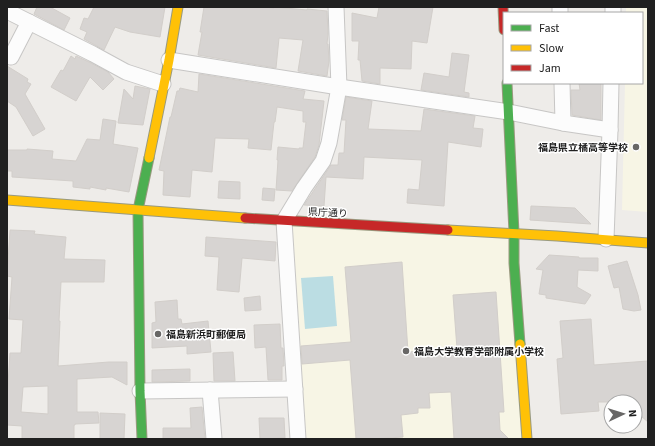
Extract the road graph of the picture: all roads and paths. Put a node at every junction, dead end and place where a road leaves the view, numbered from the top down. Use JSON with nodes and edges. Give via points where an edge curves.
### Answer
{"nodes":[{"id":1,"x":178,"y":7,"type":"edge"},
{"id":2,"x":336,"y":7,"type":"edge"},
{"id":3,"x":7,"y":11,"type":"edge"},
{"id":4,"x":29,"y":22,"type":"junction"},
{"id":5,"x":11,"y":57,"type":"dead end"},
{"id":6,"x":168,"y":60,"type":"junction"},
{"id":7,"x":163,"y":84,"type":"junction"},
{"id":8,"x":507,"y":84,"type":"edge"},
{"id":9,"x":562,"y":84,"type":"edge"},
{"id":10,"x":611,"y":84,"type":"edge"},
{"id":11,"x":339,"y":87,"type":"junction"},
{"id":12,"x":509,"y":112,"type":"junction"},
{"id":13,"x":563,"y":123,"type":"junction"},
{"id":14,"x":610,"y":130,"type":"junction"},
{"id":15,"x":7,"y":200,"type":"edge"},
{"id":16,"x":138,"y":210,"type":"junction"},
{"id":17,"x":284,"y":221,"type":"junction"},
{"id":18,"x":514,"y":234,"type":"junction"},
{"id":19,"x":606,"y":239,"type":"junction"},
{"id":20,"x":648,"y":243,"type":"edge"},
{"id":21,"x":295,"y":389,"type":"junction"},
{"id":22,"x":210,"y":390,"type":"junction"},
{"id":23,"x":140,"y":391,"type":"junction"},
{"id":24,"x":142,"y":439,"type":"edge"},
{"id":25,"x":214,"y":439,"type":"edge"},
{"id":26,"x":298,"y":439,"type":"edge"},
{"id":27,"x":527,"y":439,"type":"edge"}],
"edges":[{"from":1,"to":6,"type":"street"},
{"from":2,"to":11,"type":"street"},
{"from":3,"to":4,"type":"street"},
{"from":4,"to":5,"type":"street"},
{"from":4,"to":7,"type":"street","via":[[126,72]]},
{"from":6,"to":7,"type":"street"},
{"from":6,"to":11,"type":"street"},
{"from":7,"to":16,"type":"street"},
{"from":8,"to":12,"type":"street"},
{"from":9,"to":13,"type":"street"},
{"from":10,"to":14,"type":"street"},
{"from":11,"to":12,"type":"street"},
{"from":11,"to":17,"type":"street","via":[[324,161]]},
{"from":12,"to":13,"type":"street"},
{"from":12,"to":18,"type":"street"},
{"from":13,"to":14,"type":"street"},
{"from":14,"to":19,"type":"street"},
{"from":15,"to":16,"type":"street","name":"県庁通り"},
{"from":16,"to":17,"type":"street","name":"県庁通り"},
{"from":16,"to":23,"type":"street"},
{"from":17,"to":18,"type":"street","name":"県庁通り"},
{"from":17,"to":21,"type":"street"},
{"from":18,"to":19,"type":"street","name":"県庁通り"},
{"from":18,"to":27,"type":"street"},
{"from":19,"to":20,"type":"street","name":"県庁通り"},
{"from":21,"to":22,"type":"street"},
{"from":21,"to":26,"type":"street"},
{"from":22,"to":23,"type":"street"},
{"from":22,"to":25,"type":"street"},
{"from":23,"to":24,"type":"street"}]}
